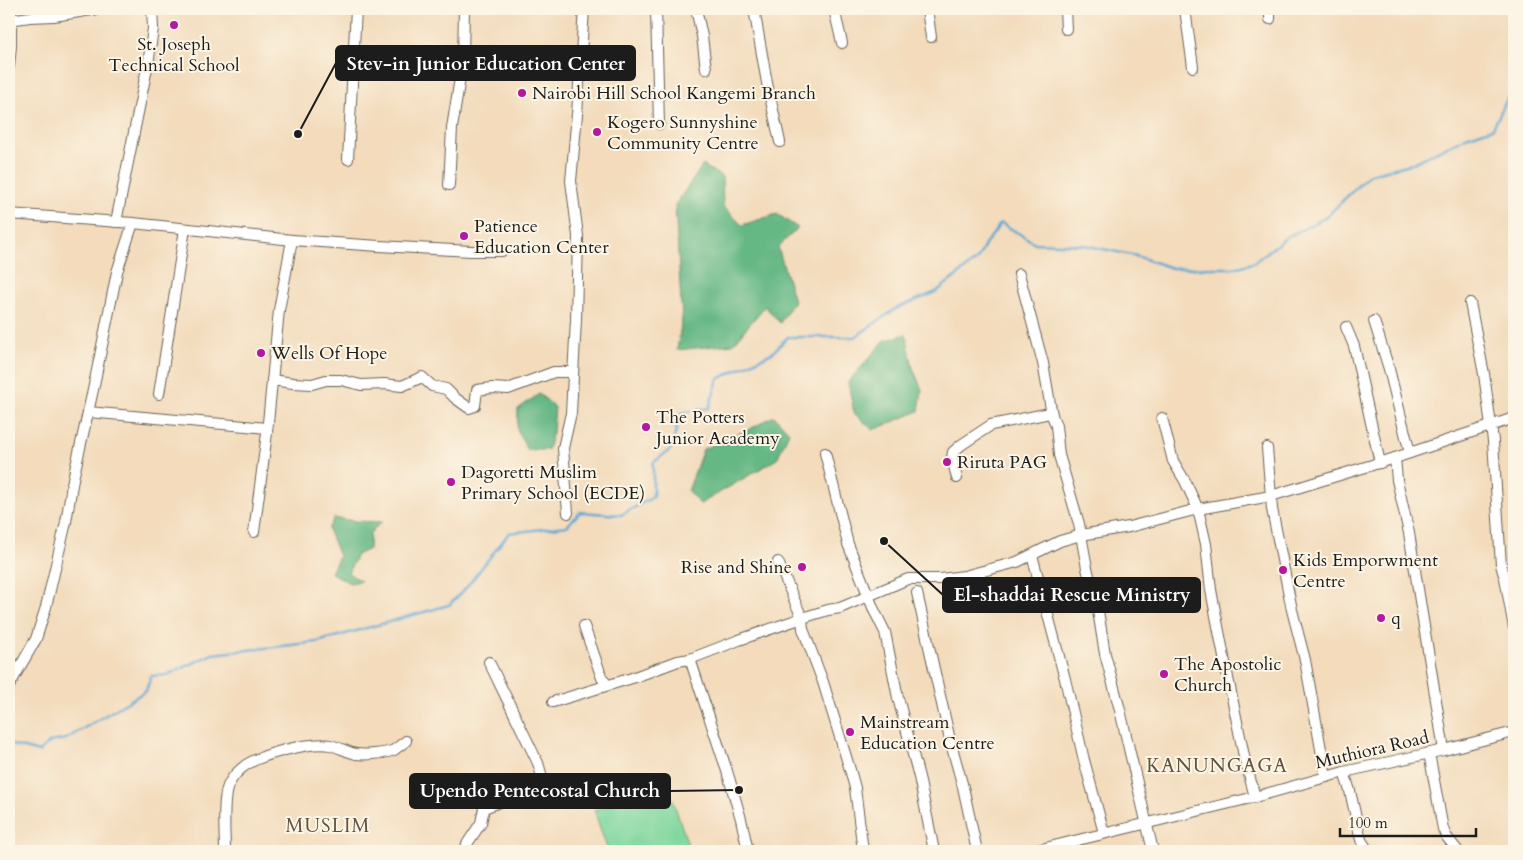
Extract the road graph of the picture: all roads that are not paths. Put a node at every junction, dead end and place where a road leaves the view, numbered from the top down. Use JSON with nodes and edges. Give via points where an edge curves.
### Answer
{"nodes":[{"id":1,"x":98,"y":9,"type":"edge"},
{"id":2,"x":152,"y":9,"type":"edge"},
{"id":3,"x":356,"y":9,"type":"edge"},
{"id":4,"x":464,"y":9,"type":"edge"},
{"id":5,"x":584,"y":9,"type":"edge"},
{"id":6,"x":656,"y":9,"type":"edge"},
{"id":7,"x":696,"y":9,"type":"edge"},
{"id":8,"x":754,"y":9,"type":"edge"},
{"id":9,"x":834,"y":9,"type":"edge"},
{"id":10,"x":927,"y":9,"type":"edge"},
{"id":11,"x":1065,"y":9,"type":"edge"},
{"id":12,"x":1186,"y":9,"type":"edge"},
{"id":13,"x":10,"y":20,"type":"edge"},
{"id":14,"x":1066,"y":29,"type":"dead end"},
{"id":15,"x":931,"y":37,"type":"dead end"},
{"id":16,"x":842,"y":43,"type":"dead end"},
{"id":17,"x":9,"y":66,"type":"edge"},
{"id":18,"x":1193,"y":67,"type":"dead end"},
{"id":19,"x":706,"y":70,"type":"dead end"},
{"id":20,"x":660,"y":124,"type":"dead end"},
{"id":21,"x":780,"y":142,"type":"dead end"},
{"id":22,"x":348,"y":159,"type":"dead end"},
{"id":23,"x":449,"y":185,"type":"dead end"},
{"id":24,"x":9,"y":214,"type":"edge"},
{"id":25,"x":116,"y":222,"type":"junction"},
{"id":26,"x":133,"y":224,"type":"junction"},
{"id":27,"x":185,"y":229,"type":"junction"},
{"id":28,"x":292,"y":240,"type":"junction"},
{"id":29,"x":502,"y":251,"type":"dead end"},
{"id":30,"x":1019,"y":274,"type":"dead end"},
{"id":31,"x":1470,"y":303,"type":"dead end"},
{"id":32,"x":1374,"y":320,"type":"dead end"},
{"id":33,"x":1346,"y":327,"type":"dead end"},
{"id":34,"x":573,"y":372,"type":"junction"},
{"id":35,"x":272,"y":380,"type":"junction"},
{"id":36,"x":159,"y":394,"type":"dead end"},
{"id":37,"x":88,"y":412,"type":"junction"},
{"id":38,"x":1052,"y":415,"type":"junction"},
{"id":39,"x":1162,"y":418,"type":"dead end"},
{"id":40,"x":1514,"y":418,"type":"edge"},
{"id":41,"x":1491,"y":426,"type":"junction"},
{"id":42,"x":268,"y":428,"type":"junction"},
{"id":43,"x":1267,"y":448,"type":"dead end"},
{"id":44,"x":825,"y":453,"type":"dead end"},
{"id":45,"x":1410,"y":453,"type":"junction"},
{"id":46,"x":1395,"y":458,"type":"junction"},
{"id":47,"x":1380,"y":463,"type":"junction"},
{"id":48,"x":958,"y":478,"type":"dead end"},
{"id":49,"x":1271,"y":496,"type":"junction"},
{"id":50,"x":1198,"y":509,"type":"junction"},
{"id":51,"x":568,"y":513,"type":"dead end"},
{"id":52,"x":254,"y":532,"type":"dead end"},
{"id":53,"x":1081,"y":535,"type":"junction"},
{"id":54,"x":1032,"y":555,"type":"junction"},
{"id":55,"x":778,"y":562,"type":"dead end"},
{"id":56,"x":917,"y":593,"type":"dead end"},
{"id":57,"x":868,"y":597,"type":"junction"},
{"id":58,"x":802,"y":618,"type":"junction"},
{"id":59,"x":584,"y":626,"type":"dead end"},
{"id":60,"x":1514,"y":628,"type":"edge"},
{"id":61,"x":690,"y":659,"type":"junction"},
{"id":62,"x":488,"y":662,"type":"dead end"},
{"id":63,"x":607,"y":685,"type":"junction"},
{"id":64,"x":9,"y":686,"type":"edge"},
{"id":65,"x":553,"y":702,"type":"dead end"},
{"id":66,"x":1514,"y":732,"type":"edge"},
{"id":67,"x":406,"y":740,"type":"dead end"},
{"id":68,"x":1444,"y":750,"type":"junction"},
{"id":69,"x":1430,"y":753,"type":"junction"},
{"id":70,"x":1344,"y":772,"type":"junction"},
{"id":71,"x":1326,"y":777,"type":"junction"},
{"id":72,"x":1255,"y":796,"type":"junction"},
{"id":73,"x":1146,"y":823,"type":"junction"},
{"id":74,"x":1104,"y":833,"type":"junction"},
{"id":75,"x":225,"y":851,"type":"edge"},
{"id":76,"x":465,"y":851,"type":"edge"},
{"id":77,"x":748,"y":851,"type":"edge"},
{"id":78,"x":862,"y":851,"type":"edge"},
{"id":79,"x":934,"y":851,"type":"edge"},
{"id":80,"x":976,"y":851,"type":"edge"},
{"id":81,"x":1033,"y":851,"type":"edge"},
{"id":82,"x":1153,"y":851,"type":"edge"},
{"id":83,"x":1368,"y":851,"type":"edge"},
{"id":84,"x":1458,"y":851,"type":"edge"}],
"edges":[{"from":1,"to":13,"type":"street"},
{"from":2,"to":25,"type":"street","via":[[153,28],[148,58]]},
{"from":3,"to":22,"type":"street"},
{"from":4,"to":23,"type":"street","via":[[463,59],[452,128]]},
{"from":5,"to":34,"type":"street","via":[[571,181],[578,236]]},
{"from":6,"to":20,"type":"street"},
{"from":7,"to":19,"type":"street"},
{"from":8,"to":21,"type":"street"},
{"from":9,"to":16,"type":"street"},
{"from":10,"to":15,"type":"street"},
{"from":11,"to":14,"type":"street"},
{"from":12,"to":18,"type":"street"},
{"from":13,"to":17,"type":"street"},
{"from":24,"to":25,"type":"street"},
{"from":25,"to":26,"type":"street"},
{"from":26,"to":27,"type":"street"},
{"from":26,"to":37,"type":"street","via":[[117,272]]},
{"from":27,"to":28,"type":"street"},
{"from":27,"to":36,"type":"street"},
{"from":28,"to":29,"type":"street"},
{"from":28,"to":35,"type":"street","via":[[279,310]]},
{"from":30,"to":38,"type":"street","via":[[1043,363]]},
{"from":31,"to":41,"type":"street"},
{"from":32,"to":45,"type":"street"},
{"from":33,"to":47,"type":"street","via":[[1354,346]]},
{"from":34,"to":35,"type":"street","via":[[554,372],[508,389],[477,390],[475,406],[469,408],[446,389],[432,386],[422,378],[402,386],[361,385],[341,380],[312,384]]},
{"from":34,"to":51,"type":"street","via":[[571,413],[563,448]]},
{"from":35,"to":42,"type":"street"},
{"from":37,"to":42,"type":"street"},
{"from":37,"to":64,"type":"street","via":[[46,608],[36,639]]},
{"from":38,"to":48,"type":"street","via":[[991,425],[953,452]]},
{"from":38,"to":53,"type":"street","via":[[1058,455]]},
{"from":39,"to":50,"type":"street","via":[[1173,461]]},
{"from":40,"to":41,"type":"street"},
{"from":41,"to":45,"type":"street"},
{"from":41,"to":60,"type":"street","via":[[1501,565]]},
{"from":42,"to":52,"type":"street"},
{"from":43,"to":49,"type":"street"},
{"from":44,"to":57,"type":"street","via":[[848,544]]},
{"from":45,"to":46,"type":"street"},
{"from":46,"to":47,"type":"street"},
{"from":46,"to":68,"type":"street"},
{"from":47,"to":49,"type":"street"},
{"from":49,"to":50,"type":"street"},
{"from":49,"to":71,"type":"street"},
{"from":50,"to":53,"type":"street","via":[[1129,527]]},
{"from":50,"to":72,"type":"street","via":[[1216,618]]},
{"from":53,"to":54,"type":"street"},
{"from":53,"to":73,"type":"street","via":[[1105,654]]},
{"from":54,"to":57,"type":"street","via":[[964,576],[908,580]]},
{"from":54,"to":74,"type":"street"},
{"from":55,"to":58,"type":"street"},
{"from":56,"to":80,"type":"street"},
{"from":57,"to":58,"type":"street"},
{"from":57,"to":79,"type":"street","via":[[885,632]]},
{"from":58,"to":61,"type":"street"},
{"from":58,"to":78,"type":"street","via":[[855,788]]},
{"from":59,"to":63,"type":"street"},
{"from":61,"to":63,"type":"street"},
{"from":61,"to":77,"type":"street","via":[[727,770]]},
{"from":62,"to":76,"type":"street","via":[[542,776],[540,782],[522,793],[484,808]]},
{"from":63,"to":65,"type":"street"},
{"from":66,"to":68,"type":"street","name":"Muthiora Road"},
{"from":67,"to":75,"type":"street","via":[[392,751],[371,754],[356,754],[329,745],[289,748],[243,767],[227,787]]},
{"from":68,"to":69,"type":"street","name":"Muthiora Road"},
{"from":69,"to":70,"type":"street","name":"Muthiora Road"},
{"from":69,"to":84,"type":"street","via":[[1443,829]]},
{"from":70,"to":71,"type":"street","name":"Muthiora Road"},
{"from":70,"to":83,"type":"street","via":[[1361,840]]},
{"from":71,"to":72,"type":"street","name":"Muthiora Road"},
{"from":72,"to":73,"type":"street","name":"Muthiora Road"},
{"from":73,"to":74,"type":"street","name":"Muthiora Road"},
{"from":73,"to":82,"type":"street"},
{"from":74,"to":81,"type":"street","name":"Muthiora Road"}]}
